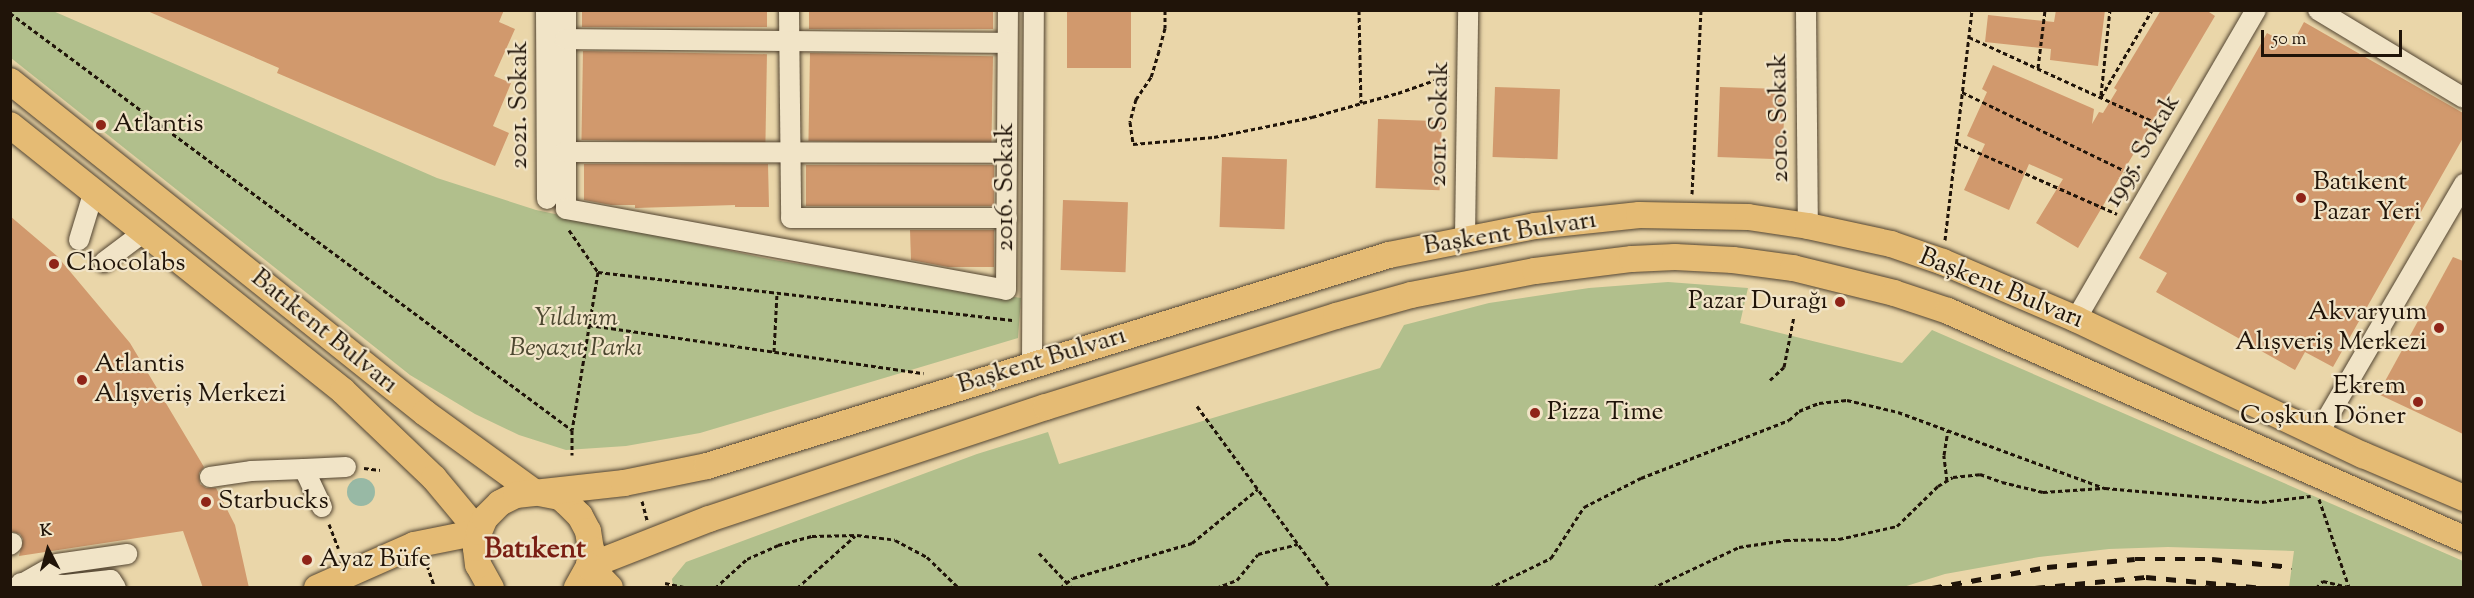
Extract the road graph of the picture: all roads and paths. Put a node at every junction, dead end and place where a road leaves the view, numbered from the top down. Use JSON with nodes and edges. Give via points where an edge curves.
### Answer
{"nodes":[{"id":1,"x":546,"y":10,"type":"edge"},
{"id":2,"x":566,"y":10,"type":"edge"},
{"id":3,"x":789,"y":10,"type":"edge"},
{"id":4,"x":1008,"y":10,"type":"edge"},
{"id":5,"x":1034,"y":10,"type":"edge"},
{"id":6,"x":1165,"y":10,"type":"edge"},
{"id":7,"x":1359,"y":10,"type":"edge"},
{"id":8,"x":1468,"y":10,"type":"edge"},
{"id":9,"x":1701,"y":10,"type":"edge"},
{"id":10,"x":1806,"y":10,"type":"edge"},
{"id":11,"x":1972,"y":10,"type":"edge"},
{"id":12,"x":2045,"y":10,"type":"edge"},
{"id":13,"x":2110,"y":10,"type":"edge"},
{"id":14,"x":2152,"y":10,"type":"edge"},
{"id":15,"x":2256,"y":10,"type":"edge"},
{"id":16,"x":2318,"y":10,"type":"edge"},
{"id":17,"x":10,"y":13,"type":"edge"},
{"id":18,"x":1969,"y":37,"type":"junction"},
{"id":19,"x":566,"y":39,"type":"junction"},
{"id":20,"x":789,"y":40,"type":"junction"},
{"id":21,"x":1007,"y":43,"type":"junction"},
{"id":22,"x":1467,"y":68,"type":"junction"},
{"id":23,"x":2038,"y":69,"type":"junction"},
{"id":24,"x":10,"y":81,"type":"edge"},
{"id":25,"x":1962,"y":92,"type":"junction"},
{"id":26,"x":2101,"y":97,"type":"junction"},
{"id":27,"x":2463,"y":98,"type":"edge"},
{"id":28,"x":1361,"y":103,"type":"junction"},
{"id":29,"x":10,"y":125,"type":"edge"},
{"id":30,"x":2183,"y":135,"type":"junction"},
{"id":31,"x":1957,"y":143,"type":"junction"},
{"id":32,"x":565,"y":152,"type":"junction"},
{"id":33,"x":790,"y":152,"type":"junction"},
{"id":34,"x":1007,"y":153,"type":"junction"},
{"id":35,"x":2463,"y":184,"type":"edge"},
{"id":36,"x":2154,"y":185,"type":"junction"},
{"id":37,"x":94,"y":191,"type":"junction"},
{"id":38,"x":547,"y":199,"type":"dead end"},
{"id":39,"x":1691,"y":214,"type":"junction"},
{"id":40,"x":1007,"y":218,"type":"junction"},
{"id":41,"x":2133,"y":221,"type":"junction"},
{"id":42,"x":566,"y":226,"type":"dead end"},
{"id":43,"x":1808,"y":226,"type":"junction"},
{"id":44,"x":144,"y":232,"type":"junction"},
{"id":45,"x":1465,"y":238,"type":"junction"},
{"id":46,"x":79,"y":240,"type":"dead end"},
{"id":47,"x":104,"y":262,"type":"dead end"},
{"id":48,"x":1943,"y":262,"type":"junction"},
{"id":49,"x":598,"y":272,"type":"junction"},
{"id":50,"x":777,"y":292,"type":"junction"},
{"id":51,"x":1794,"y":316,"type":"dead end"},
{"id":52,"x":2076,"y":318,"type":"junction"},
{"id":53,"x":1032,"y":322,"type":"junction"},
{"id":54,"x":590,"y":325,"type":"junction"},
{"id":55,"x":774,"y":352,"type":"junction"},
{"id":56,"x":1032,"y":364,"type":"junction"},
{"id":57,"x":924,"y":373,"type":"dead end"},
{"id":58,"x":1770,"y":380,"type":"dead end"},
{"id":59,"x":1197,"y":406,"type":"dead end"},
{"id":60,"x":572,"y":430,"type":"junction"},
{"id":61,"x":1948,"y":431,"type":"junction"},
{"id":62,"x":2318,"y":434,"type":"junction"},
{"id":63,"x":572,"y":455,"type":"dead end"},
{"id":64,"x":346,"y":467,"type":"dead end"},
{"id":65,"x":304,"y":469,"type":"junction"},
{"id":66,"x":210,"y":477,"type":"dead end"},
{"id":67,"x":1947,"y":481,"type":"junction"},
{"id":68,"x":2106,"y":488,"type":"junction"},
{"id":69,"x":1258,"y":489,"type":"junction"},
{"id":70,"x":534,"y":492,"type":"junction"},
{"id":71,"x":2463,"y":498,"type":"edge"},
{"id":72,"x":641,"y":499,"type":"dead end"},
{"id":73,"x":322,"y":507,"type":"joint"},
{"id":74,"x":649,"y":526,"type":"dead end"},
{"id":75,"x":479,"y":532,"type":"junction"},
{"id":76,"x":857,"y":535,"type":"junction"},
{"id":77,"x":2463,"y":539,"type":"edge"},
{"id":78,"x":1298,"y":544,"type":"junction"},
{"id":79,"x":338,"y":548,"type":"dead end"},
{"id":80,"x":1039,"y":553,"type":"dead end"},
{"id":81,"x":128,"y":554,"type":"dead end"},
{"id":82,"x":426,"y":561,"type":"dead end"},
{"id":83,"x":583,"y":577,"type":"edge"},
{"id":84,"x":1067,"y":580,"type":"junction"},
{"id":85,"x":665,"y":582,"type":"dead end"},
{"id":86,"x":18,"y":585,"type":"edge"},
{"id":87,"x":2350,"y":587,"type":"edge"},
{"id":88,"x":116,"y":588,"type":"edge"},
{"id":89,"x":317,"y":588,"type":"edge"},
{"id":90,"x":435,"y":588,"type":"edge"},
{"id":91,"x":491,"y":588,"type":"edge"},
{"id":92,"x":610,"y":588,"type":"edge"},
{"id":93,"x":687,"y":588,"type":"edge"},
{"id":94,"x":715,"y":588,"type":"edge"},
{"id":95,"x":797,"y":588,"type":"edge"},
{"id":96,"x":959,"y":588,"type":"edge"},
{"id":97,"x":1060,"y":588,"type":"edge"},
{"id":98,"x":1072,"y":588,"type":"edge"},
{"id":99,"x":1216,"y":588,"type":"edge"},
{"id":100,"x":1330,"y":588,"type":"edge"},
{"id":101,"x":1489,"y":588,"type":"edge"},
{"id":102,"x":1652,"y":588,"type":"edge"},
{"id":103,"x":2316,"y":588,"type":"edge"}],
"edges":[{"from":1,"to":38,"type":"street","name":"2021. Sokak"},
{"from":2,"to":19,"type":"street"},
{"from":3,"to":20,"type":"street"},
{"from":4,"to":21,"type":"street"},
{"from":5,"to":53,"type":"street","name":"2016. Sokak"},
{"from":6,"to":28,"type":"path","via":[[1165,28],[1151,77],[1136,99],[1130,122],[1133,144],[1214,137]]},
{"from":7,"to":28,"type":"path"},
{"from":8,"to":22,"type":"street","name":"2011. Sokak"},
{"from":9,"to":39,"type":"path"},
{"from":10,"to":43,"type":"street","name":"2010. Sokak"},
{"from":11,"to":18,"type":"path"},
{"from":12,"to":23,"type":"path"},
{"from":13,"to":26,"type":"path"},
{"from":14,"to":26,"type":"path"},
{"from":15,"to":30,"type":"street","name":"1995. Sokak"},
{"from":16,"to":27,"type":"street"},
{"from":17,"to":60,"type":"path"},
{"from":18,"to":23,"type":"path"},
{"from":18,"to":25,"type":"path"},
{"from":19,"to":20,"type":"street"},
{"from":19,"to":32,"type":"street"},
{"from":20,"to":21,"type":"street"},
{"from":20,"to":33,"type":"street"},
{"from":21,"to":34,"type":"street"},
{"from":22,"to":28,"type":"path"},
{"from":22,"to":45,"type":"street","name":"2011. Sokak"},
{"from":23,"to":26,"type":"path"},
{"from":24,"to":70,"type":"main road","name":"Batıkent Bulvarı","via":[[425,413]]},
{"from":25,"to":31,"type":"path"},
{"from":25,"to":36,"type":"path"},
{"from":26,"to":30,"type":"path"},
{"from":29,"to":37,"type":"main road","name":"Batıkent Bulvarı"},
{"from":30,"to":36,"type":"street","name":"1995. Sokak"},
{"from":31,"to":41,"type":"path"},
{"from":31,"to":48,"type":"path"},
{"from":32,"to":33,"type":"street"},
{"from":32,"to":40,"type":"street","via":[[566,209],[1006,290]]},
{"from":33,"to":34,"type":"street"},
{"from":33,"to":40,"type":"street","via":[[791,218]]},
{"from":34,"to":40,"type":"street"},
{"from":35,"to":62,"type":"street"},
{"from":36,"to":41,"type":"street","name":"1995. Sokak"},
{"from":37,"to":44,"type":"main road","name":"Batıkent Bulvarı"},
{"from":37,"to":46,"type":"street"},
{"from":39,"to":43,"type":"main road","name":"Başkent Bulvarı"},
{"from":39,"to":45,"type":"main road","name":"Başkent Bulvarı","via":[[1593,219]]},
{"from":41,"to":52,"type":"street","name":"1995. Sokak"},
{"from":42,"to":49,"type":"path"},
{"from":43,"to":48,"type":"main road","name":"Başkent Bulvarı","via":[[1892,244]]},
{"from":44,"to":47,"type":"street"},
{"from":44,"to":75,"type":"main road","name":"Batıkent Bulvarı","via":[[343,391],[434,478]]},
{"from":45,"to":56,"type":"main road","name":"Başkent Bulvarı","via":[[1324,273]]},
{"from":48,"to":52,"type":"main road","name":"Başkent Bulvarı"},
{"from":49,"to":50,"type":"path"},
{"from":49,"to":54,"type":"path"},
{"from":50,"to":53,"type":"path"},
{"from":50,"to":55,"type":"path"},
{"from":51,"to":58,"type":"path","via":[[1784,367]]},
{"from":52,"to":62,"type":"main road","name":"Başkent Bulvarı"},
{"from":53,"to":56,"type":"street","name":"2016. Sokak"},
{"from":54,"to":55,"type":"path"},
{"from":54,"to":60,"type":"path"},
{"from":55,"to":57,"type":"path"},
{"from":56,"to":70,"type":"main road","name":"Başkent Bulvarı","via":[[707,466],[624,483]]},
{"from":59,"to":69,"type":"path"},
{"from":60,"to":63,"type":"path"},
{"from":61,"to":67,"type":"path","via":[[1944,455]]},
{"from":61,"to":68,"type":"path"},
{"from":61,"to":101,"type":"path","via":[[1898,412],[1847,400],[1819,403],[1789,420],[1641,478],[1584,507],[1551,558]]},
{"from":62,"to":71,"type":"main road","name":"Başkent Bulvarı"},
{"from":64,"to":65,"type":"street"},
{"from":65,"to":66,"type":"street"},
{"from":65,"to":73,"type":"street"},
{"from":67,"to":68,"type":"path","via":[[1980,474],[2043,492]]},
{"from":67,"to":102,"type":"path","via":[[1897,526],[1839,539],[1786,540],[1738,547]]},
{"from":68,"to":87,"type":"path","via":[[2262,502],[2318,495]]},
{"from":69,"to":78,"type":"path"},
{"from":69,"to":84,"type":"path","via":[[1192,543]]},
{"from":70,"to":75,"type":"main road","name":"Başkent Bulvarı","via":[[500,503],[485,518]]},
{"from":70,"to":83,"type":"main road","name":"Batıkent Bulvarı","via":[[560,497],[580,516],[591,549]]},
{"from":72,"to":74,"type":"path"},
{"from":73,"to":79,"type":"path"},
{"from":75,"to":89,"type":"main road","via":[[414,544]]},
{"from":75,"to":91,"type":"main road","via":[[478,565]]},
{"from":76,"to":94,"type":"path","via":[[812,536],[778,545],[747,559]]},
{"from":76,"to":95,"type":"path"},
{"from":76,"to":96,"type":"path","via":[[895,540],[927,556]]},
{"from":77,"to":83,"type":"main road","name":"Başkent Bulvarı","via":[[1948,311],[1894,292],[1793,268],[1675,257],[1632,258],[1535,271],[1411,295],[1336,316],[1046,407],[720,516]]},
{"from":78,"to":99,"type":"path","via":[[1258,554],[1237,580]]},
{"from":78,"to":100,"type":"path"},
{"from":80,"to":84,"type":"path"},
{"from":81,"to":86,"type":"street","via":[[57,564]]},
{"from":82,"to":90,"type":"path"},
{"from":83,"to":92,"type":"main road"},
{"from":84,"to":97,"type":"path"},
{"from":84,"to":98,"type":"path"},
{"from":85,"to":93,"type":"path"},
{"from":86,"to":88,"type":"street","via":[[111,580]]},
{"from":87,"to":103,"type":"path","via":[[2323,581]]}]}
